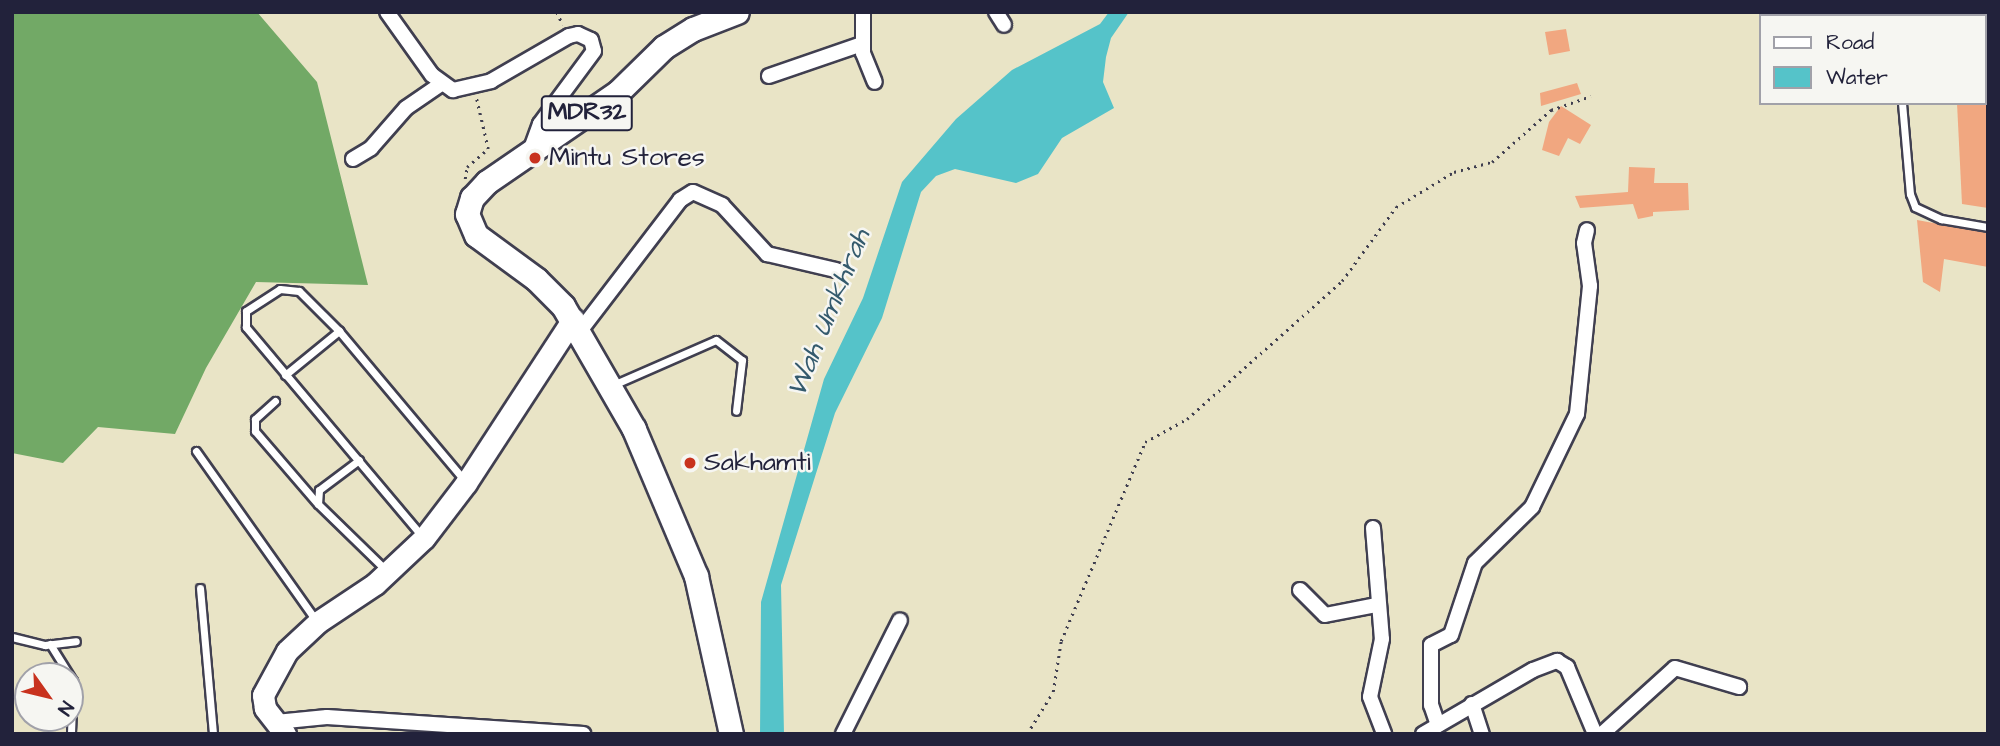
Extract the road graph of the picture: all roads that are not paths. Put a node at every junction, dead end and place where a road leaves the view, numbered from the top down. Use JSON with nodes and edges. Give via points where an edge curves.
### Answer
{"nodes":[{"id":1,"x":387,"y":12,"type":"edge"},
{"id":2,"x":737,"y":12,"type":"edge"},
{"id":3,"x":863,"y":12,"type":"edge"},
{"id":4,"x":862,"y":44,"type":"junction"},
{"id":5,"x":769,"y":76,"type":"dead end"},
{"id":6,"x":875,"y":82,"type":"dead end"},
{"id":7,"x":441,"y":84,"type":"junction"},
{"id":8,"x":1902,"y":105,"type":"edge"},
{"id":9,"x":530,"y":151,"type":"junction"},
{"id":10,"x":353,"y":159,"type":"dead end"},
{"id":11,"x":1988,"y":227,"type":"edge"},
{"id":12,"x":1587,"y":230,"type":"dead end"},
{"id":13,"x":835,"y":270,"type":"dead end"},
{"id":14,"x":577,"y":325,"type":"junction"},
{"id":15,"x":339,"y":331,"type":"junction"},
{"id":16,"x":285,"y":375,"type":"junction"},
{"id":17,"x":611,"y":386,"type":"junction"},
{"id":18,"x":275,"y":401,"type":"dead end"},
{"id":19,"x":736,"y":411,"type":"dead end"},
{"id":20,"x":196,"y":451,"type":"dead end"},
{"id":21,"x":359,"y":460,"type":"junction"},
{"id":22,"x":466,"y":483,"type":"junction"},
{"id":23,"x":318,"y":504,"type":"junction"},
{"id":24,"x":1373,"y":528,"type":"dead end"},
{"id":25,"x":424,"y":538,"type":"junction"},
{"id":26,"x":388,"y":572,"type":"junction"},
{"id":27,"x":200,"y":588,"type":"dead end"},
{"id":28,"x":1300,"y":590,"type":"dead end"},
{"id":29,"x":1377,"y":605,"type":"junction"},
{"id":30,"x":900,"y":620,"type":"dead end"},
{"id":31,"x":318,"y":622,"type":"junction"},
{"id":32,"x":12,"y":637,"type":"edge"},
{"id":33,"x":76,"y":641,"type":"dead end"},
{"id":34,"x":50,"y":645,"type":"junction"},
{"id":35,"x":1739,"y":687,"type":"dead end"},
{"id":36,"x":1472,"y":704,"type":"junction"},
{"id":37,"x":1438,"y":724,"type":"junction"},
{"id":38,"x":281,"y":728,"type":"edge"},
{"id":39,"x":454,"y":730,"type":"edge"},
{"id":40,"x":71,"y":734,"type":"edge"},
{"id":41,"x":213,"y":734,"type":"edge"},
{"id":42,"x":583,"y":734,"type":"edge"},
{"id":43,"x":731,"y":734,"type":"edge"},
{"id":44,"x":843,"y":734,"type":"edge"},
{"id":45,"x":1384,"y":734,"type":"edge"},
{"id":46,"x":1423,"y":734,"type":"edge"},
{"id":47,"x":1482,"y":734,"type":"edge"},
{"id":48,"x":1595,"y":734,"type":"edge"},
{"id":49,"x":1602,"y":734,"type":"edge"}],
"edges":[{"from":1,"to":7,"type":"street"},
{"from":2,"to":9,"type":"main road","number":"MDR32","via":[[676,39],[618,92]]},
{"from":3,"to":4,"type":"street"},
{"from":4,"to":5,"type":"street"},
{"from":4,"to":6,"type":"street"},
{"from":7,"to":9,"type":"street","via":[[453,90],[473,88],[569,36],[578,34],[592,40],[594,51],[540,124]]},
{"from":7,"to":10,"type":"street","via":[[406,108],[371,148]]},
{"from":8,"to":11,"type":"lane","via":[[1915,207],[1941,219]]},
{"from":9,"to":14,"type":"main road","number":"MDR32","via":[[479,190],[467,214],[483,240],[548,289]]},
{"from":12,"to":37,"type":"street","via":[[1584,243],[1590,286],[1577,414],[1532,507],[1475,563],[1451,635],[1431,645],[1431,705]]},
{"from":13,"to":14,"type":"street","via":[[767,254],[722,205],[693,192],[680,200]]},
{"from":14,"to":17,"type":"main road"},
{"from":14,"to":22,"type":"street"},
{"from":15,"to":16,"type":"lane"},
{"from":15,"to":16,"type":"lane","via":[[295,288],[280,289],[252,306],[244,318],[246,327]]},
{"from":15,"to":22,"type":"lane"},
{"from":16,"to":21,"type":"lane"},
{"from":17,"to":19,"type":"lane","via":[[716,340],[742,360]]},
{"from":17,"to":43,"type":"main road","via":[[696,576]]},
{"from":18,"to":23,"type":"lane","via":[[255,419],[255,431]]},
{"from":20,"to":31,"type":"lane"},
{"from":21,"to":23,"type":"lane","via":[[319,490]]},
{"from":21,"to":25,"type":"lane"},
{"from":22,"to":25,"type":"street"},
{"from":23,"to":26,"type":"lane"},
{"from":24,"to":29,"type":"street"},
{"from":25,"to":26,"type":"street"},
{"from":26,"to":31,"type":"street"},
{"from":27,"to":41,"type":"lane"},
{"from":28,"to":29,"type":"street","via":[[1325,615]]},
{"from":29,"to":45,"type":"street","via":[[1381,652],[1370,697]]},
{"from":30,"to":44,"type":"street"},
{"from":31,"to":38,"type":"street","via":[[288,652],[262,695]]},
{"from":32,"to":34,"type":"lane"},
{"from":33,"to":34,"type":"lane"},
{"from":34,"to":40,"type":"lane","via":[[73,681]]},
{"from":35,"to":49,"type":"street","via":[[1675,668]]},
{"from":36,"to":37,"type":"street"},
{"from":36,"to":47,"type":"street"},
{"from":36,"to":48,"type":"street","via":[[1533,670],[1561,662]]},
{"from":37,"to":46,"type":"street"},
{"from":38,"to":39,"type":"street","via":[[327,717]]},
{"from":39,"to":42,"type":"street"}]}
